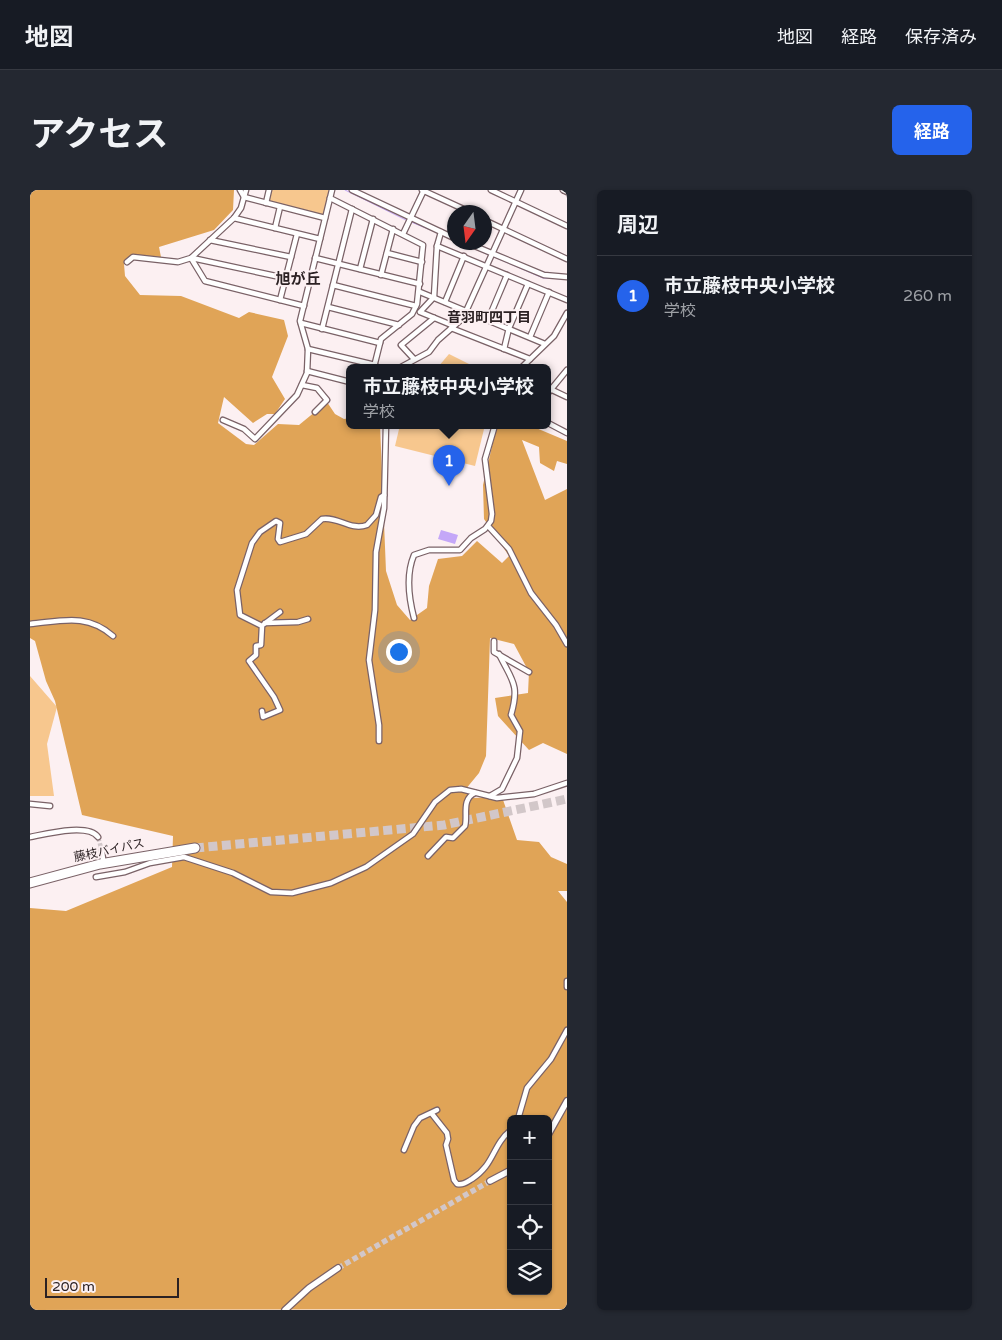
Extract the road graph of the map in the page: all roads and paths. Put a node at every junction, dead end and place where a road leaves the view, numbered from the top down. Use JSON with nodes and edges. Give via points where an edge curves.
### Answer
{"nodes":[{"id":1,"x":240,"y":190,"type":"edge"},
{"id":2,"x":246,"y":190,"type":"edge"},
{"id":3,"x":269,"y":190,"type":"edge"},
{"id":4,"x":332,"y":190,"type":"edge"},
{"id":5,"x":352,"y":190,"type":"edge"},
{"id":6,"x":424,"y":190,"type":"edge"},
{"id":7,"x":491,"y":190,"type":"edge"},
{"id":8,"x":521,"y":190,"type":"edge"},
{"id":9,"x":563,"y":190,"type":"edge"},
{"id":10,"x":567,"y":192,"type":"edge"},
{"id":11,"x":244,"y":197,"type":"junction"},
{"id":12,"x":330,"y":198,"type":"junction"},
{"id":13,"x":516,"y":202,"type":"junction"},
{"id":14,"x":266,"y":203,"type":"junction"},
{"id":15,"x":455,"y":205,"type":"edge"},
{"id":16,"x":280,"y":207,"type":"junction"},
{"id":17,"x":352,"y":209,"type":"junction"},
{"id":18,"x":234,"y":218,"type":"junction"},
{"id":19,"x":325,"y":218,"type":"junction"},
{"id":20,"x":373,"y":219,"type":"junction"},
{"id":21,"x":411,"y":219,"type":"junction"},
{"id":22,"x":492,"y":223,"type":"edge"},
{"id":23,"x":567,"y":226,"type":"edge"},
{"id":24,"x":275,"y":228,"type":"junction"},
{"id":25,"x":503,"y":228,"type":"junction"},
{"id":26,"x":393,"y":229,"type":"junction"},
{"id":27,"x":441,"y":232,"type":"junction"},
{"id":28,"x":297,"y":234,"type":"junction"},
{"id":29,"x":403,"y":234,"type":"junction"},
{"id":30,"x":447,"y":235,"type":"edge"},
{"id":31,"x":320,"y":239,"type":"junction"},
{"id":32,"x":210,"y":240,"type":"junction"},
{"id":33,"x":437,"y":246,"type":"junction"},
{"id":34,"x":484,"y":250,"type":"edge"},
{"id":35,"x":387,"y":253,"type":"junction"},
{"id":36,"x":491,"y":253,"type":"junction"},
{"id":37,"x":464,"y":256,"type":"junction"},
{"id":38,"x":291,"y":257,"type":"junction"},
{"id":39,"x":191,"y":258,"type":"junction"},
{"id":40,"x":315,"y":258,"type":"junction"},
{"id":41,"x":567,"y":259,"type":"edge"},
{"id":42,"x":127,"y":262,"type":"dead end"},
{"id":43,"x":422,"y":262,"type":"junction"},
{"id":44,"x":338,"y":264,"type":"junction"},
{"id":45,"x":486,"y":266,"type":"junction"},
{"id":46,"x":360,"y":269,"type":"junction"},
{"id":47,"x":507,"y":274,"type":"junction"},
{"id":48,"x":381,"y":275,"type":"junction"},
{"id":49,"x":567,"y":277,"type":"edge"},
{"id":50,"x":285,"y":278,"type":"junction"},
{"id":51,"x":420,"y":284,"type":"junction"},
{"id":52,"x":528,"y":284,"type":"junction"},
{"id":53,"x":333,"y":285,"type":"junction"},
{"id":54,"x":420,"y":292,"type":"junction"},
{"id":55,"x":549,"y":292,"type":"junction"},
{"id":56,"x":434,"y":298,"type":"junction"},
{"id":57,"x":280,"y":300,"type":"junction"},
{"id":58,"x":567,"y":300,"type":"edge"},
{"id":59,"x":445,"y":302,"type":"junction"},
{"id":60,"x":304,"y":306,"type":"junction"},
{"id":61,"x":416,"y":306,"type":"junction"},
{"id":62,"x":328,"y":307,"type":"junction"},
{"id":63,"x":466,"y":311,"type":"junction"},
{"id":64,"x":567,"y":313,"type":"edge"},
{"id":65,"x":434,"y":318,"type":"junction"},
{"id":66,"x":488,"y":320,"type":"junction"},
{"id":67,"x":301,"y":324,"type":"junction"},
{"id":68,"x":399,"y":325,"type":"junction"},
{"id":69,"x":453,"y":327,"type":"junction"},
{"id":70,"x":509,"y":328,"type":"junction"},
{"id":71,"x":561,"y":328,"type":"junction"},
{"id":72,"x":322,"y":329,"type":"junction"},
{"id":73,"x":567,"y":331,"type":"edge"},
{"id":74,"x":530,"y":337,"type":"junction"},
{"id":75,"x":380,"y":343,"type":"junction"},
{"id":76,"x":545,"y":344,"type":"junction"},
{"id":77,"x":308,"y":348,"type":"junction"},
{"id":78,"x":504,"y":349,"type":"junction"},
{"id":79,"x":414,"y":359,"type":"junction"},
{"id":80,"x":530,"y":359,"type":"junction"},
{"id":81,"x":367,"y":364,"type":"edge"},
{"id":82,"x":375,"y":364,"type":"edge"},
{"id":83,"x":406,"y":364,"type":"edge"},
{"id":84,"x":525,"y":364,"type":"edge"},
{"id":85,"x":567,"y":370,"type":"edge"},
{"id":86,"x":307,"y":371,"type":"junction"},
{"id":87,"x":346,"y":381,"type":"edge"},
{"id":88,"x":302,"y":385,"type":"junction"},
{"id":89,"x":551,"y":389,"type":"edge"},
{"id":90,"x":551,"y":392,"type":"edge"},
{"id":91,"x":567,"y":397,"type":"edge"},
{"id":92,"x":315,"y":412,"type":"dead end"},
{"id":93,"x":223,"y":420,"type":"dead end"},
{"id":94,"x":551,"y":425,"type":"edge"},
{"id":95,"x":386,"y":429,"type":"edge"},
{"id":96,"x":494,"y":429,"type":"edge"},
{"id":97,"x":567,"y":433,"type":"edge"},
{"id":98,"x":384,"y":495,"type":"junction"},
{"id":99,"x":488,"y":526,"type":"junction"},
{"id":100,"x":280,"y":612,"type":"dead end"},
{"id":101,"x":414,"y":618,"type":"dead end"},
{"id":102,"x":308,"y":619,"type":"dead end"},
{"id":103,"x":30,"y":624,"type":"edge"},
{"id":104,"x":263,"y":625,"type":"junction"},
{"id":105,"x":113,"y":636,"type":"dead end"},
{"id":106,"x":494,"y":641,"type":"dead end"},
{"id":107,"x":567,"y":644,"type":"edge"},
{"id":108,"x":499,"y":654,"type":"junction"},
{"id":109,"x":529,"y":672,"type":"dead end"},
{"id":110,"x":262,"y":711,"type":"dead end"},
{"id":111,"x":379,"y":741,"type":"dead end"},
{"id":112,"x":567,"y":783,"type":"edge"},
{"id":113,"x":475,"y":793,"type":"junction"},
{"id":114,"x":489,"y":797,"type":"junction"},
{"id":115,"x":30,"y":804,"type":"edge"},
{"id":116,"x":50,"y":806,"type":"dead end"},
{"id":117,"x":30,"y":837,"type":"edge"},
{"id":118,"x":98,"y":837,"type":"dead end"},
{"id":119,"x":195,"y":848,"type":"tunnel mouth"},
{"id":120,"x":102,"y":852,"type":"tunnel mouth"},
{"id":121,"x":428,"y":856,"type":"dead end"},
{"id":122,"x":103,"y":859,"type":"dead end"},
{"id":123,"x":96,"y":877,"type":"dead end"},
{"id":124,"x":30,"y":883,"type":"edge"},
{"id":125,"x":567,"y":981,"type":"edge"},
{"id":126,"x":567,"y":987,"type":"edge"},
{"id":127,"x":567,"y":1030,"type":"edge"},
{"id":128,"x":567,"y":1101,"type":"edge"},
{"id":129,"x":437,"y":1110,"type":"dead end"},
{"id":130,"x":432,"y":1114,"type":"junction"},
{"id":131,"x":519,"y":1115,"type":"edge"},
{"id":132,"x":552,"y":1128,"type":"edge"},
{"id":133,"x":507,"y":1134,"type":"edge"},
{"id":134,"x":404,"y":1150,"type":"dead end"},
{"id":135,"x":507,"y":1172,"type":"edge"},
{"id":136,"x":490,"y":1181,"type":"tunnel mouth"},
{"id":137,"x":338,"y":1268,"type":"tunnel mouth"},
{"id":138,"x":285,"y":1310,"type":"edge"}],
"edges":[{"from":1,"to":11,"type":"street"},
{"from":2,"to":11,"type":"street"},
{"from":3,"to":14,"type":"street"},
{"from":4,"to":12,"type":"street"},
{"from":5,"to":21,"type":"street"},
{"from":6,"to":15,"type":"street"},
{"from":6,"to":21,"type":"street"},
{"from":7,"to":13,"type":"street"},
{"from":8,"to":13,"type":"street"},
{"from":9,"to":10,"type":"street"},
{"from":11,"to":14,"type":"street"},
{"from":11,"to":18,"type":"street"},
{"from":12,"to":17,"type":"street"},
{"from":12,"to":19,"type":"street"},
{"from":13,"to":23,"type":"street"},
{"from":13,"to":25,"type":"street"},
{"from":14,"to":16,"type":"street"},
{"from":16,"to":19,"type":"street"},
{"from":16,"to":24,"type":"street"},
{"from":17,"to":20,"type":"street"},
{"from":17,"to":44,"type":"street"},
{"from":18,"to":24,"type":"street"},
{"from":18,"to":32,"type":"street"},
{"from":19,"to":31,"type":"street"},
{"from":20,"to":26,"type":"street"},
{"from":20,"to":46,"type":"street"},
{"from":21,"to":27,"type":"street"},
{"from":21,"to":29,"type":"street"},
{"from":22,"to":25,"type":"street"},
{"from":24,"to":28,"type":"street"},
{"from":25,"to":36,"type":"street"},
{"from":25,"to":41,"type":"street"},
{"from":26,"to":29,"type":"street"},
{"from":26,"to":35,"type":"street"},
{"from":27,"to":30,"type":"street"},
{"from":27,"to":33,"type":"street"},
{"from":28,"to":31,"type":"street"},
{"from":28,"to":38,"type":"street"},
{"from":29,"to":43,"type":"street","via":[[423,245]]},
{"from":31,"to":40,"type":"street"},
{"from":32,"to":38,"type":"street"},
{"from":32,"to":39,"type":"street"},
{"from":33,"to":37,"type":"street"},
{"from":33,"to":56,"type":"street"},
{"from":34,"to":36,"type":"street"},
{"from":35,"to":43,"type":"street"},
{"from":35,"to":48,"type":"street"},
{"from":36,"to":45,"type":"street"},
{"from":36,"to":49,"type":"street","via":[[544,275]]},
{"from":37,"to":45,"type":"street"},
{"from":37,"to":59,"type":"street"},
{"from":38,"to":50,"type":"street"},
{"from":39,"to":42,"type":"street","via":[[178,262],[133,257]]},
{"from":39,"to":50,"type":"street"},
{"from":39,"to":57,"type":"street","via":[[205,281]]},
{"from":40,"to":44,"type":"street"},
{"from":40,"to":60,"type":"street"},
{"from":43,"to":51,"type":"street"},
{"from":44,"to":46,"type":"street"},
{"from":44,"to":53,"type":"street"},
{"from":45,"to":47,"type":"street"},
{"from":45,"to":63,"type":"street"},
{"from":46,"to":48,"type":"street"},
{"from":47,"to":52,"type":"street"},
{"from":47,"to":66,"type":"street"},
{"from":48,"to":51,"type":"street"},
{"from":50,"to":57,"type":"street"},
{"from":51,"to":54,"type":"street"},
{"from":52,"to":55,"type":"street"},
{"from":52,"to":70,"type":"street"},
{"from":53,"to":61,"type":"street"},
{"from":53,"to":62,"type":"street"},
{"from":54,"to":56,"type":"street"},
{"from":54,"to":61,"type":"street"},
{"from":55,"to":58,"type":"street"},
{"from":55,"to":74,"type":"street"},
{"from":56,"to":59,"type":"street"},
{"from":56,"to":65,"type":"street","via":[[420,312]]},
{"from":57,"to":60,"type":"street"},
{"from":59,"to":63,"type":"street"},
{"from":60,"to":67,"type":"street"},
{"from":61,"to":68,"type":"street"},
{"from":62,"to":68,"type":"street"},
{"from":62,"to":72,"type":"street"},
{"from":63,"to":66,"type":"street"},
{"from":63,"to":69,"type":"street"},
{"from":64,"to":71,"type":"street"},
{"from":65,"to":69,"type":"street"},
{"from":65,"to":79,"type":"street","via":[[401,345]]},
{"from":66,"to":70,"type":"street"},
{"from":67,"to":72,"type":"street"},
{"from":67,"to":77,"type":"street"},
{"from":68,"to":75,"type":"street"},
{"from":69,"to":78,"type":"street"},
{"from":69,"to":79,"type":"street","via":[[429,352]]},
{"from":70,"to":74,"type":"street"},
{"from":70,"to":78,"type":"street"},
{"from":71,"to":73,"type":"street"},
{"from":71,"to":76,"type":"street"},
{"from":72,"to":75,"type":"street"},
{"from":74,"to":76,"type":"street"},
{"from":75,"to":82,"type":"street"},
{"from":76,"to":80,"type":"street"},
{"from":77,"to":81,"type":"street"},
{"from":77,"to":86,"type":"street"},
{"from":78,"to":80,"type":"street"},
{"from":79,"to":83,"type":"street"},
{"from":80,"to":84,"type":"street"},
{"from":85,"to":89,"type":"street"},
{"from":86,"to":87,"type":"street"},
{"from":86,"to":88,"type":"street"},
{"from":88,"to":92,"type":"street","via":[[317,388],[327,400]]},
{"from":88,"to":93,"type":"street","via":[[255,439],[244,429]]},
{"from":90,"to":91,"type":"street"},
{"from":94,"to":97,"type":"street"},
{"from":95,"to":98,"type":"street"},
{"from":96,"to":99,"type":"street","via":[[485,459],[492,514]]},
{"from":98,"to":104,"type":"street","via":[[372,521],[361,527],[322,519],[306,534],[280,542],[279,521],[260,532],[252,543],[237,590],[240,614]]},
{"from":98,"to":111,"type":"street","via":[[376,552],[375,610],[369,660]]},
{"from":99,"to":101,"type":"street","via":[[460,550],[429,550],[414,555],[409,574]]},
{"from":99,"to":107,"type":"street","via":[[509,549],[531,592]]},
{"from":100,"to":104,"type":"street"},
{"from":102,"to":104,"type":"street"},
{"from":103,"to":105,"type":"street","via":[[86,620],[102,626]]},
{"from":104,"to":110,"type":"street","via":[[261,645],[256,646],[256,655],[249,661],[280,710],[263,718]]},
{"from":106,"to":108,"type":"street","via":[[494,652]]},
{"from":108,"to":109,"type":"street"},
{"from":108,"to":114,"type":"street","via":[[514,685],[516,698],[511,715],[519,727],[521,738],[513,770],[502,789]]},
{"from":112,"to":114,"type":"street","via":[[534,794]]},
{"from":113,"to":114,"type":"street"},
{"from":113,"to":121,"type":"street","via":[[468,801],[465,826],[453,838],[446,837]]},
{"from":113,"to":123,"type":"street","via":[[450,790],[435,802],[413,834],[366,867],[332,883],[292,893],[271,892],[233,873],[184,857],[150,862],[125,872],[106,872]]},
{"from":115,"to":116,"type":"street"},
{"from":117,"to":118,"type":"street","via":[[82,829]]},
{"from":119,"to":124,"type":"highway","name":"藤枝バイパス","via":[[100,864]]},
{"from":120,"to":122,"type":"street"},
{"from":125,"to":126,"type":"street"},
{"from":127,"to":131,"type":"street","via":[[551,1059],[527,1088]]},
{"from":128,"to":132,"type":"street"},
{"from":129,"to":130,"type":"street"},
{"from":130,"to":133,"type":"street","via":[[447,1133],[446,1145],[454,1180],[458,1184],[462,1185],[484,1172]]},
{"from":130,"to":134,"type":"street","via":[[420,1118]]},
{"from":135,"to":136,"type":"street"},
{"from":137,"to":138,"type":"street"}]}
